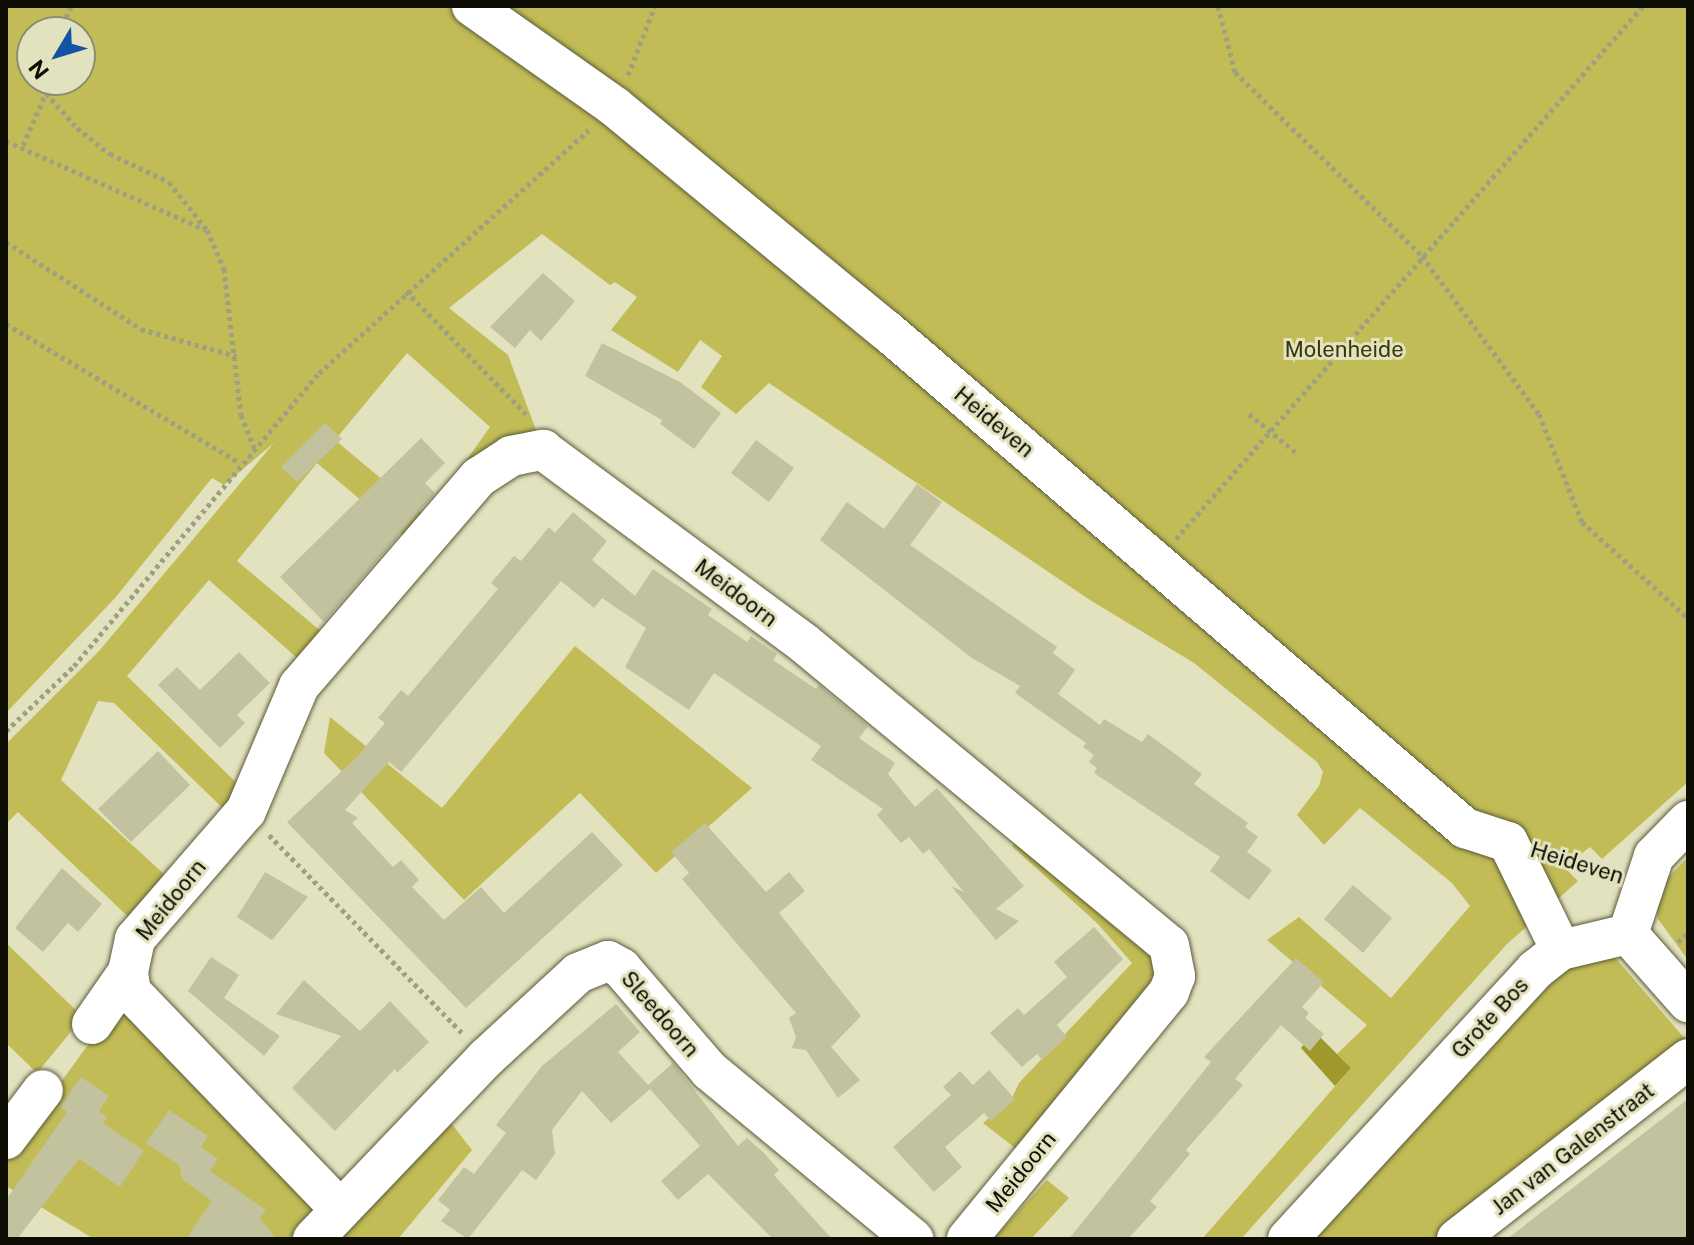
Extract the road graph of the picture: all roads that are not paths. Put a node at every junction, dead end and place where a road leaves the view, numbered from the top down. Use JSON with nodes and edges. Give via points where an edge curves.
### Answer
{"nodes":[{"id":1,"x":472,"y":6,"type":"edge"},
{"id":2,"x":1688,"y":821,"type":"edge"},
{"id":3,"x":1628,"y":934,"type":"junction"},
{"id":4,"x":1561,"y":950,"type":"junction"},
{"id":5,"x":128,"y":972,"type":"junction"},
{"id":6,"x":1688,"y":1002,"type":"edge"},
{"id":7,"x":92,"y":1024,"type":"dead end"},
{"id":8,"x":1688,"y":1059,"type":"edge"},
{"id":9,"x":43,"y":1090,"type":"dead end"},
{"id":10,"x":6,"y":1139,"type":"edge"},
{"id":11,"x":339,"y":1208,"type":"junction"},
{"id":12,"x":313,"y":1239,"type":"edge"},
{"id":13,"x":913,"y":1239,"type":"edge"},
{"id":14,"x":967,"y":1239,"type":"edge"},
{"id":15,"x":1288,"y":1239,"type":"edge"},
{"id":16,"x":1457,"y":1239,"type":"edge"}],
"edges":[{"from":1,"to":4,"type":"street","name":"Heideven","via":[[615,107],[1465,828],[1508,842]]},
{"from":2,"to":3,"type":"street","via":[[1654,856]]},
{"from":3,"to":4,"type":"street","name":"Grote Bos"},
{"from":3,"to":6,"type":"street"},
{"from":4,"to":15,"type":"street","name":"Grote Bos","via":[[1502,1003]]},
{"from":5,"to":7,"type":"street","name":"Meidoorn"},
{"from":5,"to":11,"type":"street","via":[[131,992]]},
{"from":5,"to":14,"type":"street","name":"Meidoorn","via":[[135,939],[246,811],[299,686],[479,477],[511,456],[543,450],[805,644],[1169,945],[1175,976],[1169,992]]},
{"from":8,"to":16,"type":"street","name":"Jan van Galenstraat"},
{"from":9,"to":10,"type":"street"},
{"from":11,"to":12,"type":"street","name":"Sleedoorn"},
{"from":11,"to":13,"type":"street","name":"Sleedoorn","via":[[578,973],[608,961],[621,968],[710,1071]]}]}
